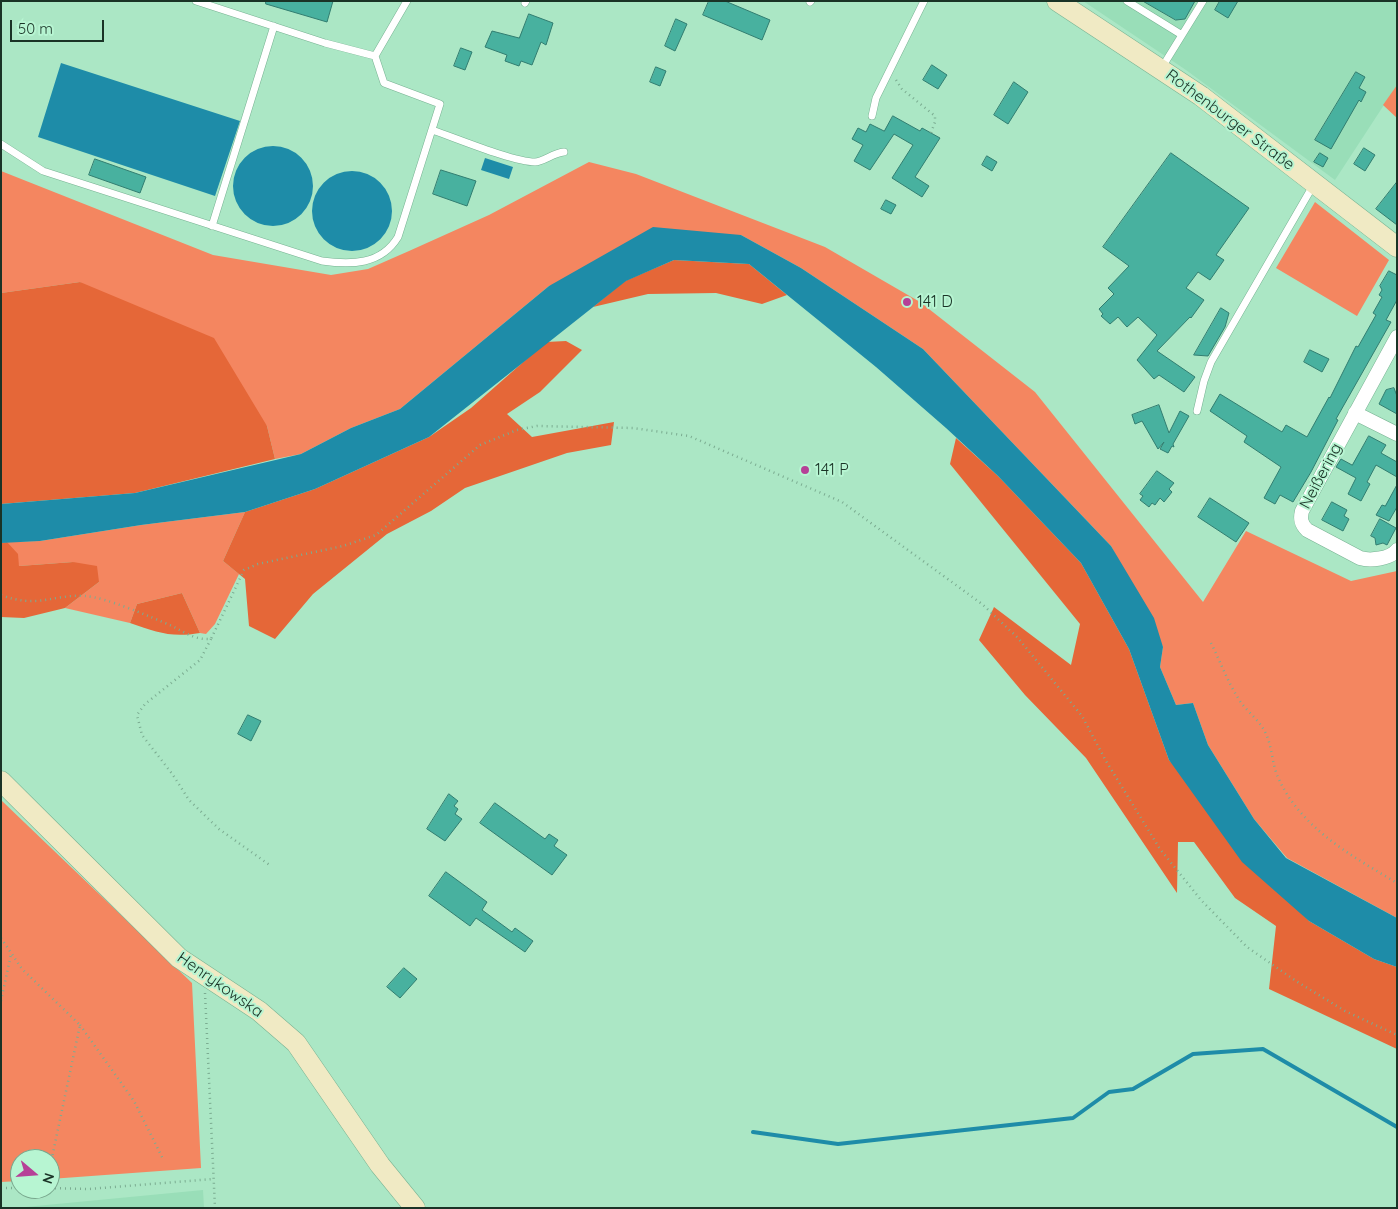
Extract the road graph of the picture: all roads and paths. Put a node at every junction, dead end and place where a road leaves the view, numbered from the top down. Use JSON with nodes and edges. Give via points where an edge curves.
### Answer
{"nodes":[{"id":1,"x":196,"y":1,"type":"edge"},
{"id":2,"x":406,"y":1,"type":"edge"},
{"id":3,"x":924,"y":1,"type":"edge"},
{"id":4,"x":1057,"y":1,"type":"edge"},
{"id":5,"x":1128,"y":1,"type":"edge"},
{"id":6,"x":1203,"y":1,"type":"edge"},
{"id":7,"x":274,"y":26,"type":"junction"},
{"id":8,"x":1182,"y":35,"type":"junction"},
{"id":9,"x":375,"y":56,"type":"junction"},
{"id":10,"x":897,"y":57,"type":"junction"},
{"id":11,"x":1161,"y":69,"type":"junction"},
{"id":12,"x":872,"y":116,"type":"dead end"},
{"id":13,"x":432,"y":130,"type":"junction"},
{"id":14,"x":931,"y":133,"type":"dead end"},
{"id":15,"x":1,"y":144,"type":"edge"},
{"id":16,"x":564,"y":152,"type":"dead end"},
{"id":17,"x":1314,"y":184,"type":"junction"},
{"id":18,"x":212,"y":226,"type":"junction"},
{"id":19,"x":1397,"y":247,"type":"edge"},
{"id":20,"x":1397,"y":336,"type":"edge"},
{"id":21,"x":1197,"y":411,"type":"dead end"},
{"id":22,"x":1355,"y":413,"type":"junction"},
{"id":23,"x":1397,"y":434,"type":"edge"},
{"id":24,"x":1397,"y":550,"type":"edge"},
{"id":25,"x":1,"y":595,"type":"edge"},
{"id":26,"x":211,"y":639,"type":"junction"},
{"id":27,"x":1211,"y":643,"type":"dead end"},
{"id":28,"x":1,"y":781,"type":"edge"},
{"id":29,"x":271,"y":866,"type":"dead end"},
{"id":30,"x":1397,"y":883,"type":"edge"},
{"id":31,"x":1,"y":938,"type":"edge"},
{"id":32,"x":12,"y":953,"type":"junction"},
{"id":33,"x":204,"y":977,"type":"junction"},
{"id":34,"x":1,"y":1001,"type":"edge"},
{"id":35,"x":80,"y":1025,"type":"junction"},
{"id":36,"x":1397,"y":1035,"type":"edge"},
{"id":37,"x":54,"y":1149,"type":"edge"},
{"id":38,"x":163,"y":1159,"type":"dead end"},
{"id":39,"x":214,"y":1179,"type":"junction"},
{"id":40,"x":60,"y":1188,"type":"edge"},
{"id":41,"x":215,"y":1208,"type":"edge"},
{"id":42,"x":415,"y":1208,"type":"edge"}],
"edges":[{"from":1,"to":7,"type":"lane"},
{"from":2,"to":9,"type":"lane"},
{"from":3,"to":10,"type":"lane"},
{"from":4,"to":11,"type":"main road","name":"Rothenburger Straße"},
{"from":5,"to":8,"type":"lane"},
{"from":6,"to":8,"type":"lane"},
{"from":7,"to":9,"type":"lane"},
{"from":7,"to":18,"type":"lane"},
{"from":8,"to":11,"type":"lane"},
{"from":9,"to":13,"type":"lane","via":[[384,83],[440,104]]},
{"from":10,"to":12,"type":"lane","via":[[876,98]]},
{"from":10,"to":14,"type":"path","via":[[896,81],[935,116]]},
{"from":11,"to":17,"type":"main road","name":"Rothenburger Straße","via":[[1234,120]]},
{"from":13,"to":16,"type":"lane","via":[[520,160],[537,162]]},
{"from":13,"to":18,"type":"lane","via":[[398,237],[383,254],[359,264],[322,261]]},
{"from":15,"to":18,"type":"lane","via":[[43,171]]},
{"from":17,"to":19,"type":"main road","name":"Rothenburger Straße"},
{"from":17,"to":21,"type":"lane","via":[[1211,362]]},
{"from":20,"to":22,"type":"street","name":"Neißering"},
{"from":22,"to":23,"type":"street"},
{"from":22,"to":24,"type":"street","name":"Neißering","via":[[1302,511],[1302,525],[1366,560],[1394,554]]},
{"from":25,"to":26,"type":"path","via":[[32,602],[84,596],[112,602],[192,637]]},
{"from":26,"to":29,"type":"path","via":[[200,660],[145,704],[137,716],[142,735],[189,800],[219,829]]},
{"from":26,"to":36,"type":"path","via":[[244,570],[376,535],[480,445],[508,433],[537,426],[633,428],[689,436],[842,502],[982,604],[1018,638],[1082,716],[1160,849],[1201,900],[1247,947],[1296,981]]},
{"from":27,"to":30,"type":"path","via":[[1229,685],[1266,734],[1276,774],[1291,804],[1315,829]]},
{"from":28,"to":33,"type":"main road","name":"Henrykowska","via":[[179,958]]},
{"from":31,"to":32,"type":"path"},
{"from":32,"to":34,"type":"path"},
{"from":32,"to":35,"type":"path","via":[[22,969]]},
{"from":33,"to":39,"type":"path"},
{"from":33,"to":42,"type":"main road","name":"Henrykowska","via":[[259,1011],[296,1043],[380,1166]]},
{"from":35,"to":37,"type":"path"},
{"from":35,"to":38,"type":"path","via":[[134,1101]]},
{"from":39,"to":40,"type":"path"},
{"from":39,"to":41,"type":"path"}]}
